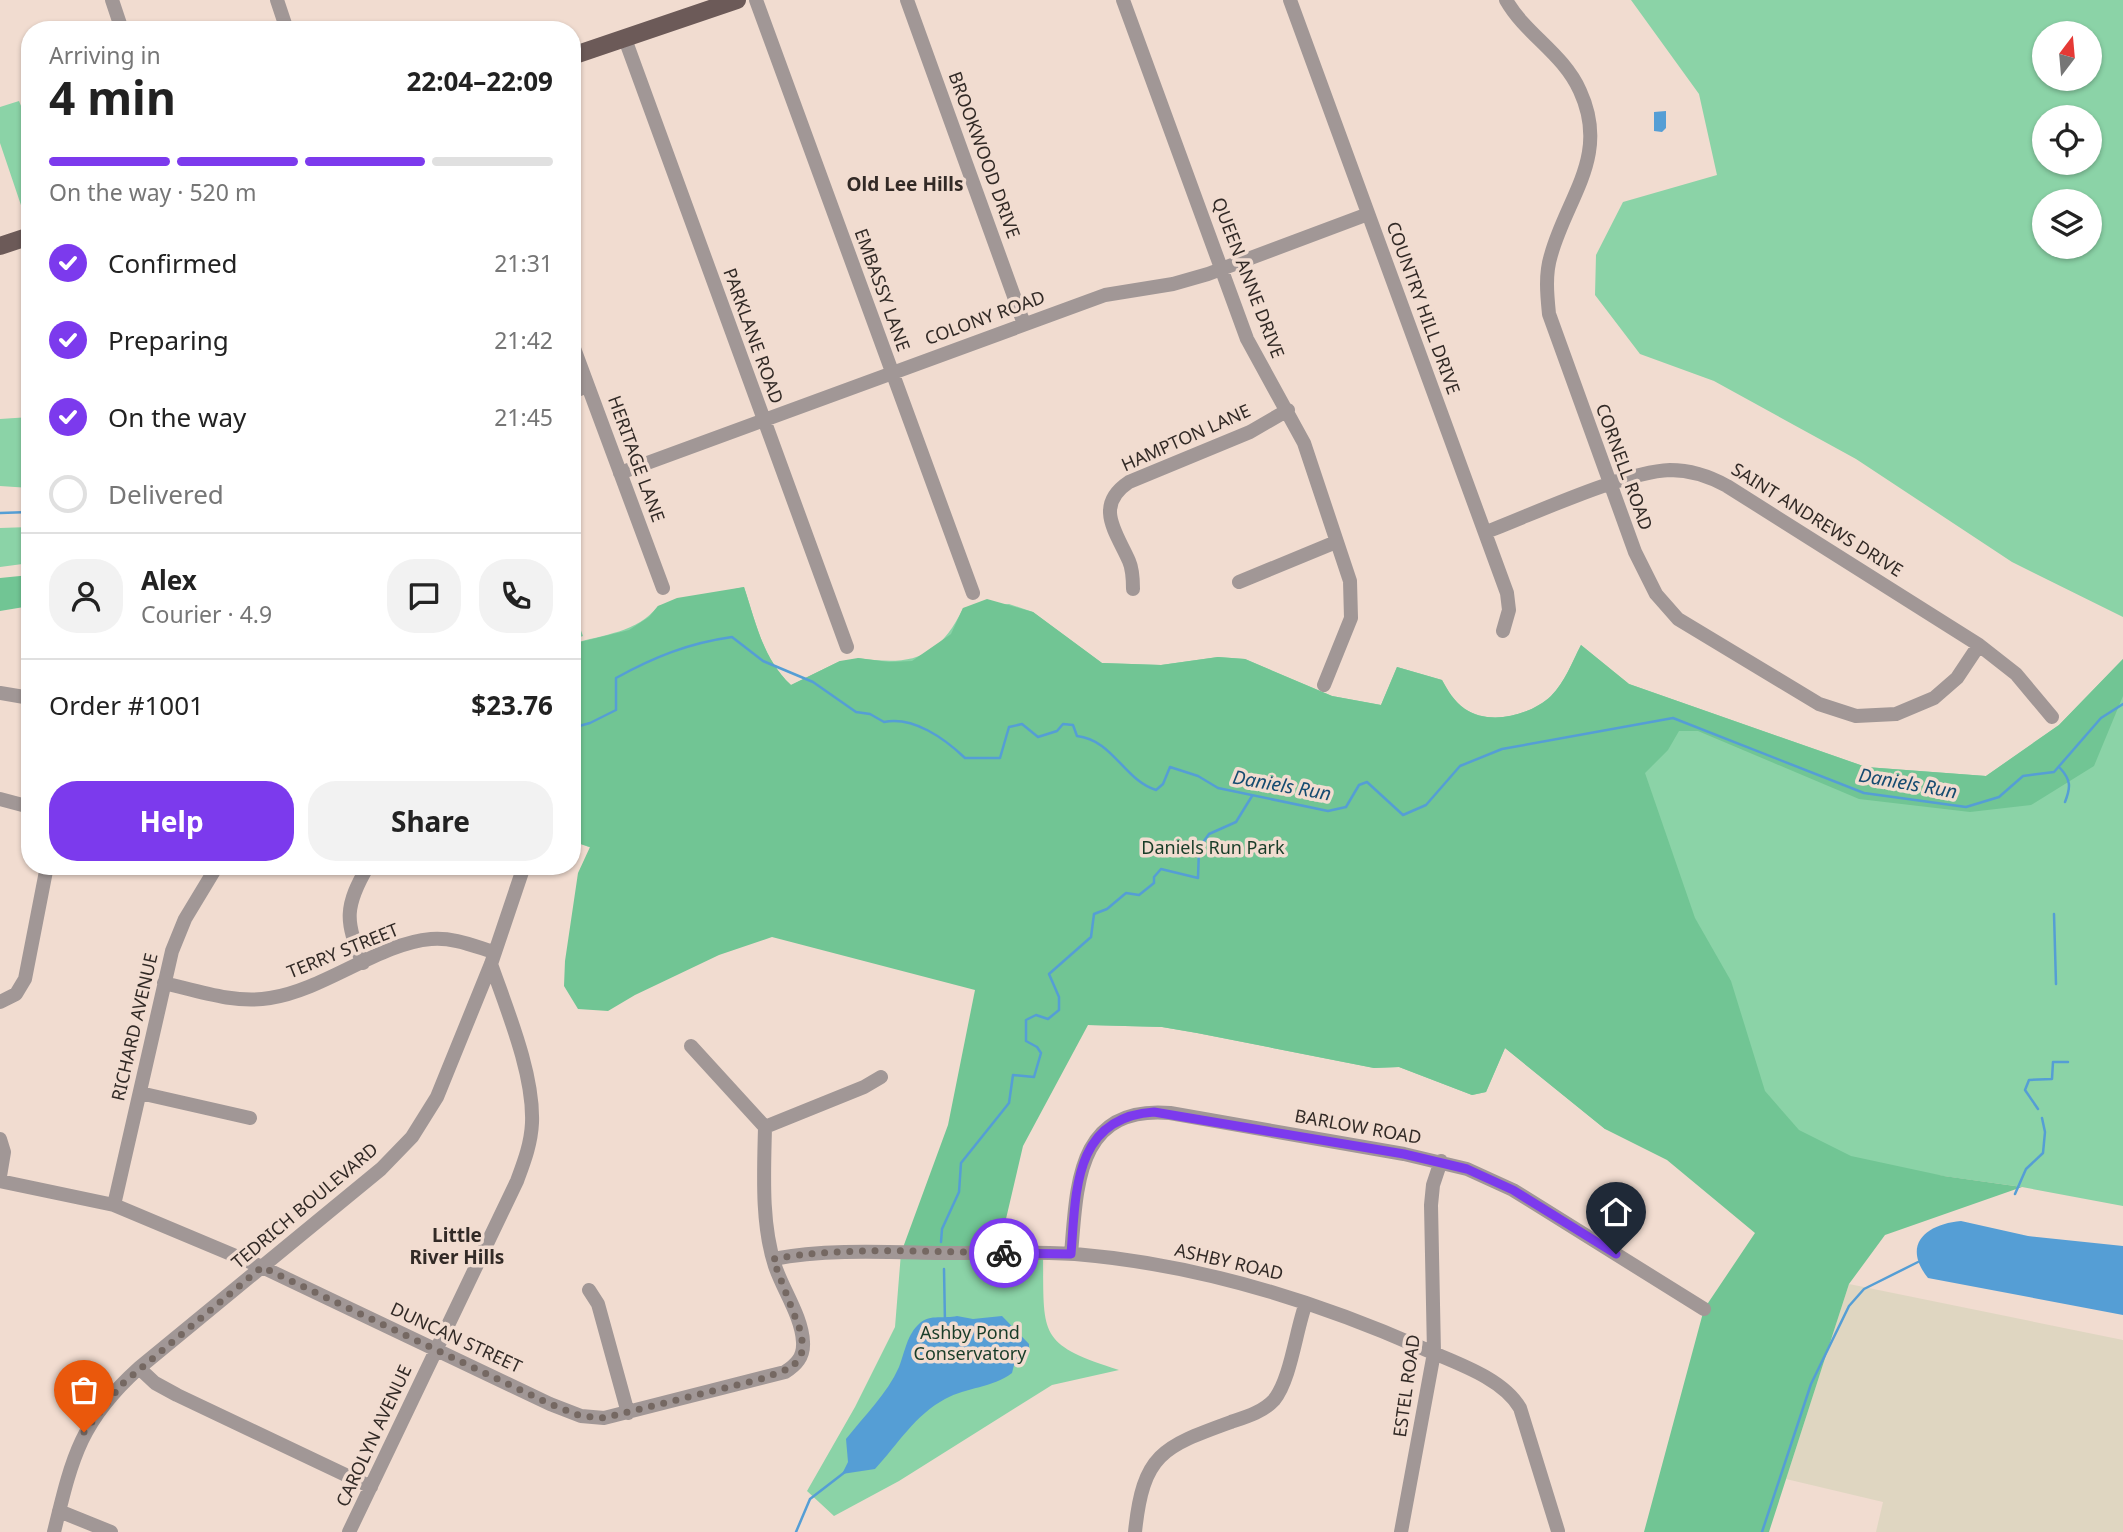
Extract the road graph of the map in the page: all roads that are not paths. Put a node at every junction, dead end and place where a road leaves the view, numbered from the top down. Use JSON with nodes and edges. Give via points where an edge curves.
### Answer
{"nodes":[{"id":1,"x":112,"y":0,"type":"edge"},
{"id":2,"x":277,"y":0,"type":"edge"},
{"id":3,"x":737,"y":0,"type":"edge"},
{"id":4,"x":755,"y":0,"type":"edge"},
{"id":5,"x":907,"y":0,"type":"edge"},
{"id":6,"x":1123,"y":0,"type":"edge"},
{"id":7,"x":1290,"y":0,"type":"edge"},
{"id":8,"x":1506,"y":0,"type":"edge"},
{"id":9,"x":119,"y":21,"type":"edge"},
{"id":10,"x":284,"y":21,"type":"edge"},
{"id":11,"x":625,"y":38,"type":"junction"},
{"id":12,"x":581,"y":53,"type":"edge"},
{"id":13,"x":1368,"y":214,"type":"junction"},
{"id":14,"x":21,"y":239,"type":"edge"},
{"id":15,"x":0,"y":246,"type":"edge"},
{"id":16,"x":1221,"y":268,"type":"junction"},
{"id":17,"x":1024,"y":324,"type":"junction"},
{"id":18,"x":581,"y":367,"type":"edge"},
{"id":19,"x":892,"y":373,"type":"junction"},
{"id":20,"x":588,"y":386,"type":"junction"},
{"id":21,"x":581,"y":388,"type":"edge"},
{"id":22,"x":1288,"y":410,"type":"junction"},
{"id":23,"x":764,"y":420,"type":"junction"},
{"id":24,"x":620,"y":473,"type":"junction"},
{"id":25,"x":1610,"y":485,"type":"junction"},
{"id":26,"x":1486,"y":532,"type":"junction"},
{"id":27,"x":1336,"y":542,"type":"junction"},
{"id":28,"x":1239,"y":582,"type":"dead end"},
{"id":29,"x":663,"y":588,"type":"dead end"},
{"id":30,"x":1133,"y":589,"type":"dead end"},
{"id":31,"x":973,"y":593,"type":"dead end"},
{"id":32,"x":1503,"y":631,"type":"dead end"},
{"id":33,"x":1979,"y":645,"type":"junction"},
{"id":34,"x":847,"y":647,"type":"dead end"},
{"id":35,"x":1324,"y":685,"type":"dead end"},
{"id":36,"x":0,"y":692,"type":"edge"},
{"id":37,"x":21,"y":696,"type":"edge"},
{"id":38,"x":2052,"y":717,"type":"dead end"},
{"id":39,"x":0,"y":799,"type":"edge"},
{"id":40,"x":21,"y":805,"type":"edge"},
{"id":41,"x":45,"y":875,"type":"edge"},
{"id":42,"x":212,"y":875,"type":"edge"},
{"id":43,"x":363,"y":875,"type":"edge"},
{"id":44,"x":521,"y":875,"type":"edge"},
{"id":45,"x":493,"y":958,"type":"junction"},
{"id":46,"x":363,"y":963,"type":"junction"},
{"id":47,"x":164,"y":983,"type":"junction"},
{"id":48,"x":0,"y":1002,"type":"edge"},
{"id":49,"x":691,"y":1046,"type":"dead end"},
{"id":50,"x":881,"y":1077,"type":"dead end"},
{"id":51,"x":140,"y":1093,"type":"junction"},
{"id":52,"x":250,"y":1118,"type":"dead end"},
{"id":53,"x":765,"y":1127,"type":"junction"},
{"id":54,"x":0,"y":1139,"type":"edge"},
{"id":55,"x":1441,"y":1161,"type":"junction"},
{"id":56,"x":0,"y":1178,"type":"edge"},
{"id":57,"x":114,"y":1205,"type":"junction"},
{"id":58,"x":1071,"y":1254,"type":"junction"},
{"id":59,"x":773,"y":1259,"type":"junction"},
{"id":60,"x":262,"y":1267,"type":"junction"},
{"id":61,"x":589,"y":1290,"type":"dead end"},
{"id":62,"x":1306,"y":1303,"type":"junction"},
{"id":63,"x":1704,"y":1309,"type":"dead end"},
{"id":64,"x":436,"y":1349,"type":"junction"},
{"id":65,"x":1434,"y":1353,"type":"junction"},
{"id":66,"x":139,"y":1368,"type":"junction"},
{"id":67,"x":628,"y":1413,"type":"junction"},
{"id":68,"x":371,"y":1487,"type":"junction"},
{"id":69,"x":59,"y":1511,"type":"junction"},
{"id":70,"x":1558,"y":1531,"type":"edge"},
{"id":71,"x":54,"y":1532,"type":"edge"},
{"id":72,"x":111,"y":1532,"type":"edge"},
{"id":73,"x":349,"y":1532,"type":"edge"},
{"id":74,"x":1135,"y":1532,"type":"edge"},
{"id":75,"x":1401,"y":1532,"type":"edge"}],
"edges":[{"from":1,"to":9,"type":"street"},
{"from":2,"to":10,"type":"street"},
{"from":3,"to":11,"type":"main road"},
{"from":4,"to":19,"type":"street","name":"EMBASSY LANE"},
{"from":5,"to":17,"type":"street","name":"BROOKWOOD DRIVE"},
{"from":6,"to":16,"type":"street","name":"QUEEN ANNE DRIVE"},
{"from":7,"to":13,"type":"street","name":"COUNTRY HILL DRIVE"},
{"from":8,"to":25,"type":"street","name":"CORNELL ROAD","via":[[1567,66],[1586,105],[1590,133],[1587,167],[1551,254],[1547,295],[1554,331]]},
{"from":11,"to":12,"type":"main road"},
{"from":11,"to":23,"type":"street","name":"PARKLANE ROAD"},
{"from":13,"to":16,"type":"street","name":"COLONY ROAD"},
{"from":13,"to":26,"type":"street","name":"COUNTRY HILL DRIVE"},
{"from":14,"to":15,"type":"main road"},
{"from":16,"to":17,"type":"street","name":"COLONY ROAD","via":[[1173,284],[1105,295]]},
{"from":16,"to":22,"type":"street","name":"QUEEN ANNE DRIVE","via":[[1252,352]]},
{"from":17,"to":19,"type":"street","name":"COLONY ROAD"},
{"from":18,"to":20,"type":"street","name":"HERITAGE LANE"},
{"from":19,"to":23,"type":"street","name":"COLONY ROAD"},
{"from":19,"to":31,"type":"street","name":"EMBASSY LANE"},
{"from":20,"to":21,"type":"street"},
{"from":20,"to":24,"type":"street","name":"HERITAGE LANE"},
{"from":22,"to":27,"type":"street","name":"QUEEN ANNE DRIVE","via":[[1304,443]]},
{"from":22,"to":30,"type":"street","name":"HAMPTON LANE","via":[[1250,432],[1129,482],[1118,491],[1110,522],[1129,561]]},
{"from":23,"to":24,"type":"street","name":"COLONY ROAD"},
{"from":23,"to":34,"type":"street","name":"PARKLANE ROAD"},
{"from":24,"to":29,"type":"street","name":"HERITAGE LANE"},
{"from":25,"to":26,"type":"street","name":"SAINT ANDREWS DRIVE"},
{"from":25,"to":33,"type":"street","name":"SAINT ANDREWS DRIVE","via":[[1659,471],[1715,479]]},
{"from":25,"to":33,"type":"street","name":"CORNELL ROAD","via":[[1645,576],[1667,608],[1691,628],[1830,709],[1870,717],[1922,705],[1957,678]]},
{"from":26,"to":32,"type":"street","name":"COUNTRY HILL DRIVE","via":[[1507,593],[1509,610]]},
{"from":27,"to":28,"type":"street"},
{"from":27,"to":35,"type":"street","name":"QUEEN ANNE DRIVE","via":[[1350,581],[1352,607]]},
{"from":33,"to":38,"type":"street","name":"SAINT ANDREWS DRIVE","via":[[2016,674]]},
{"from":36,"to":37,"type":"street"},
{"from":39,"to":40,"type":"street"},
{"from":41,"to":48,"type":"street","via":[[25,979],[16,994]]},
{"from":42,"to":47,"type":"street","name":"RICHARD AVENUE","via":[[177,935]]},
{"from":43,"to":46,"type":"street","via":[[349,915]]},
{"from":44,"to":45,"type":"street","name":"TEDRICH BOULEVARD"},
{"from":45,"to":46,"type":"street","name":"TERRY STREET","via":[[457,941],[432,939]]},
{"from":45,"to":60,"type":"street","name":"TEDRICH BOULEVARD","via":[[437,1097],[412,1137],[381,1169]]},
{"from":45,"to":64,"type":"street","name":"CAROLYN AVENUE","via":[[526,1079],[531,1137],[517,1181]]},
{"from":46,"to":47,"type":"street","name":"TERRY STREET","via":[[268,999],[235,998]]},
{"from":47,"to":51,"type":"street","name":"RICHARD AVENUE"},
{"from":49,"to":53,"type":"street"},
{"from":50,"to":53,"type":"street"},
{"from":51,"to":52,"type":"street"},
{"from":51,"to":57,"type":"street","name":"RICHARD AVENUE"},
{"from":53,"to":59,"type":"street"},
{"from":54,"to":56,"type":"street","via":[[4,1152]]},
{"from":55,"to":58,"type":"street","name":"BARLOW ROAD","via":[[1170,1113],[1139,1114],[1107,1129],[1085,1155]]},
{"from":55,"to":63,"type":"street","name":"BARLOW ROAD","via":[[1513,1190]]},
{"from":55,"to":65,"type":"street","name":"ESTEL ROAD","via":[[1431,1205]]},
{"from":56,"to":57,"type":"street","name":"DUNCAN STREET"},
{"from":57,"to":60,"type":"street","name":"DUNCAN STREET"},
{"from":58,"to":59,"type":"street","name":"ASHBY ROAD","via":[[901,1252]]},
{"from":58,"to":62,"type":"street","name":"ASHBY ROAD","via":[[1203,1274]]},
{"from":59,"to":67,"type":"street","name":"DUNCAN STREET","via":[[802,1335],[802,1352],[793,1367]]},
{"from":60,"to":64,"type":"street","name":"DUNCAN STREET"},
{"from":60,"to":66,"type":"street","name":"TEDRICH BOULEVARD"},
{"from":61,"to":67,"type":"street","via":[[598,1304]]},
{"from":62,"to":65,"type":"street","name":"ASHBY ROAD"},
{"from":62,"to":74,"type":"street","via":[[1282,1384],[1272,1402],[1251,1415],[1185,1439],[1158,1457],[1145,1478]]},
{"from":64,"to":67,"type":"street","name":"DUNCAN STREET","via":[[573,1413],[604,1418]]},
{"from":64,"to":68,"type":"street","name":"CAROLYN AVENUE"},
{"from":65,"to":70,"type":"street","name":"ASHBY ROAD","via":[[1495,1383],[1516,1401]]},
{"from":65,"to":75,"type":"street","name":"ESTEL ROAD"},
{"from":66,"to":68,"type":"street","via":[[177,1395]]},
{"from":66,"to":69,"type":"street","name":"TEDRICH BOULEVARD","via":[[106,1400],[84,1432],[68,1469]]},
{"from":68,"to":73,"type":"street","name":"CAROLYN AVENUE"},
{"from":69,"to":71,"type":"street","name":"TEDRICH BOULEVARD"},
{"from":69,"to":72,"type":"street"}]}
